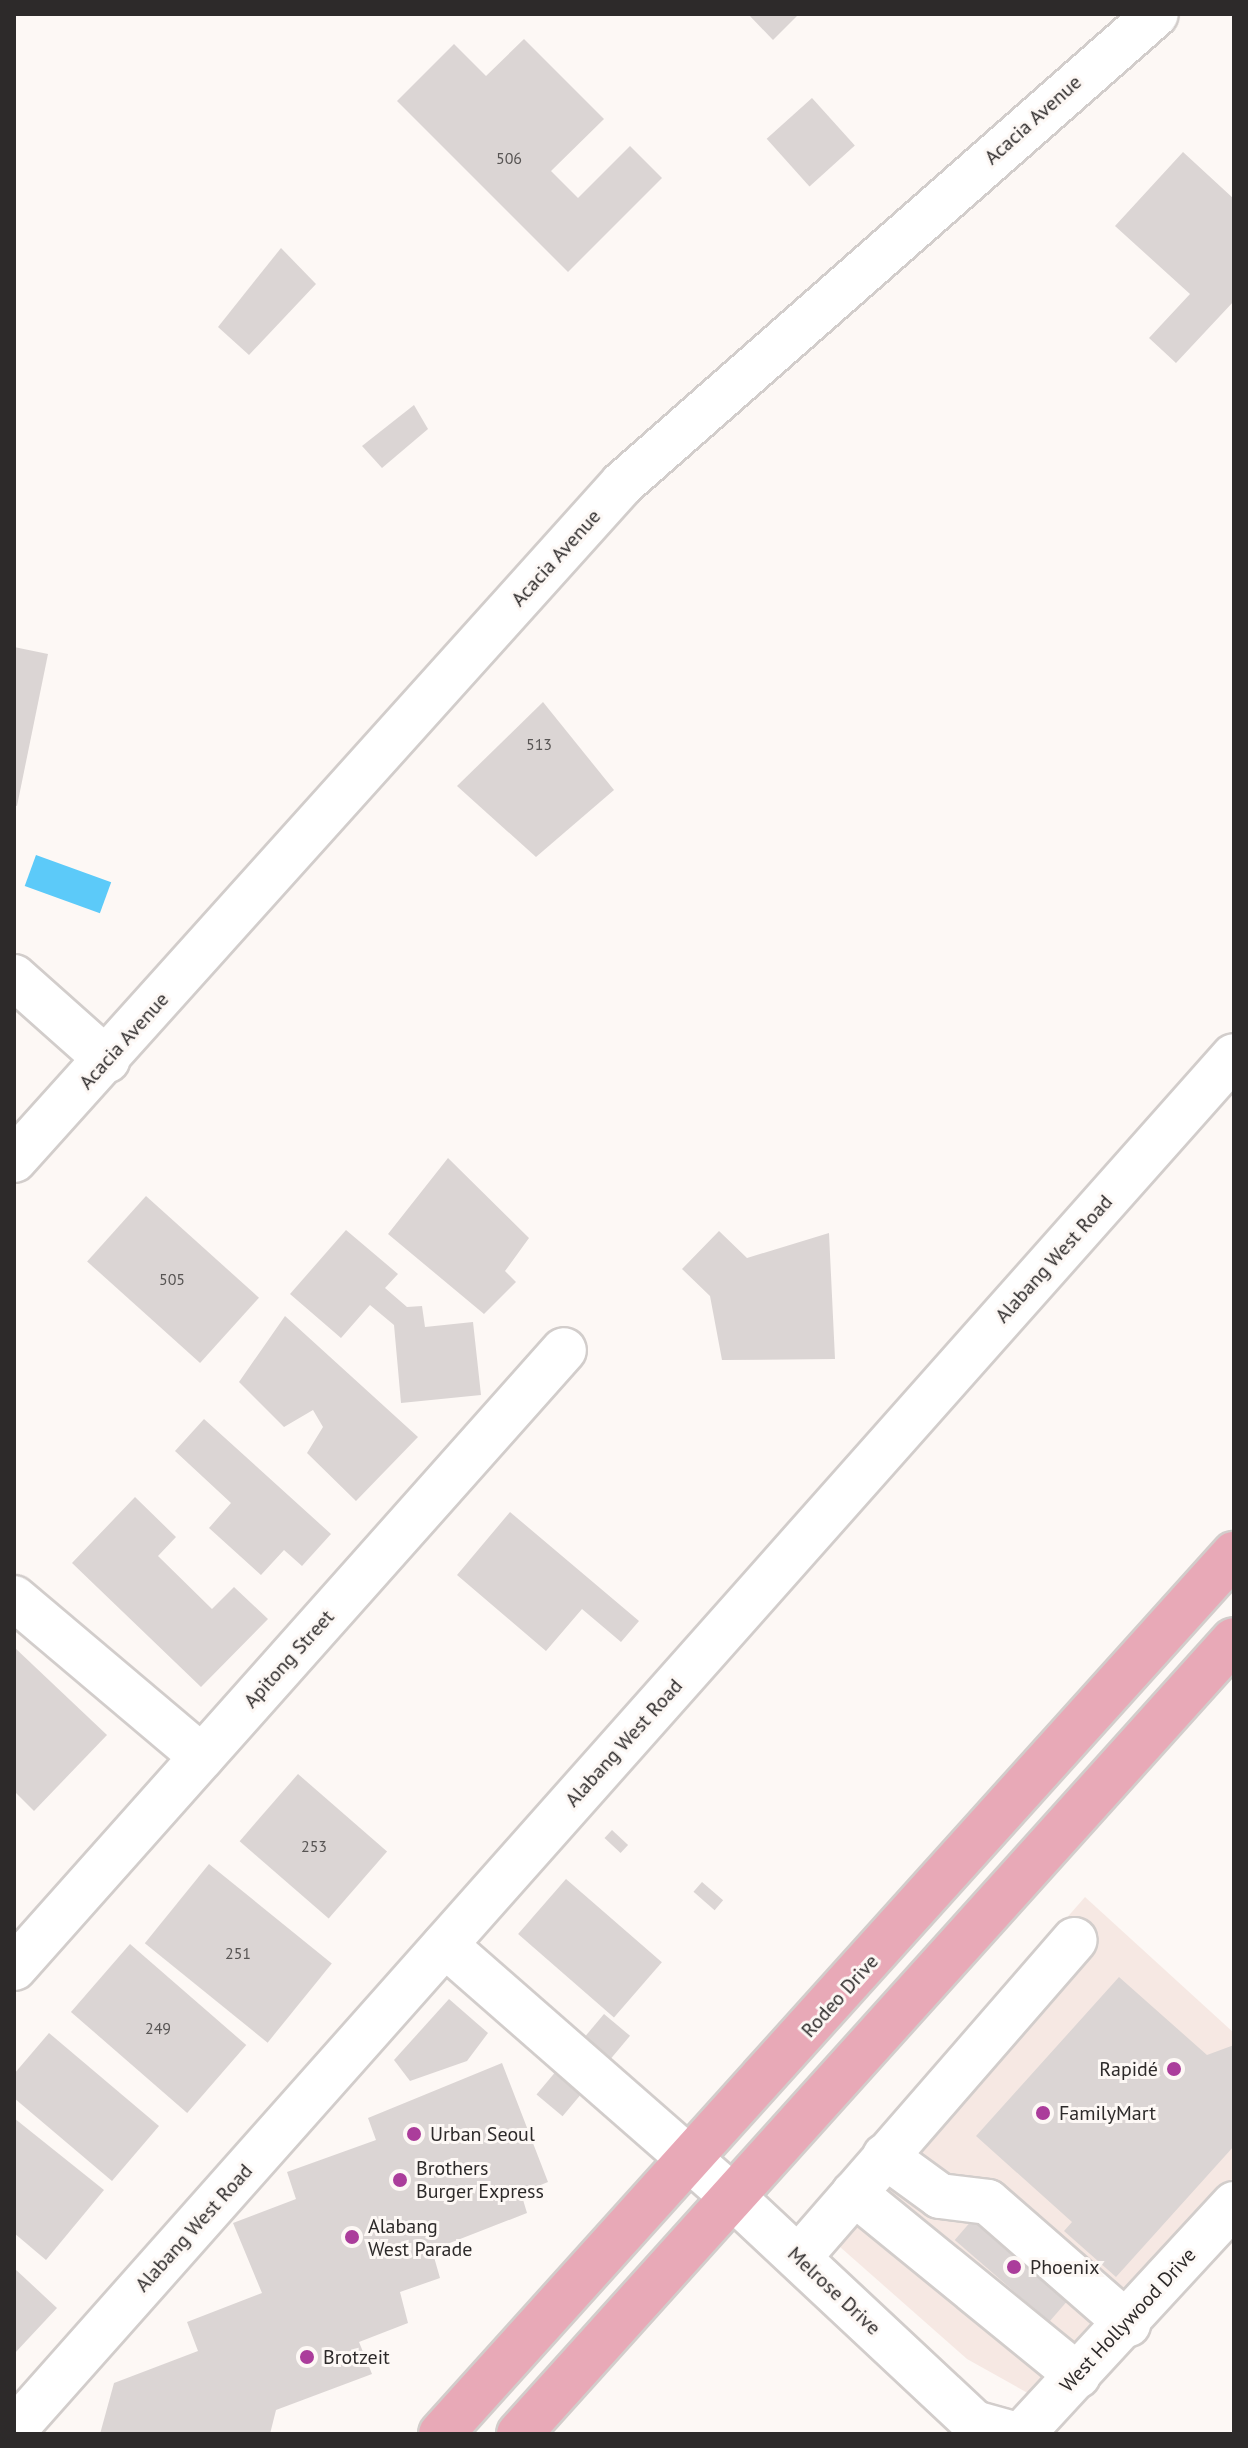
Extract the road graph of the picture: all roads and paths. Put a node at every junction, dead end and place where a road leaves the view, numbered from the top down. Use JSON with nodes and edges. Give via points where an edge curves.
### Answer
{"nodes":[{"id":1,"x":1156,"y":14,"type":"edge"},
{"id":2,"x":14,"y":977,"type":"edge"},
{"id":3,"x":1234,"y":1056,"type":"edge"},
{"id":4,"x":107,"y":1060,"type":"junction"},
{"id":5,"x":14,"y":1160,"type":"edge"},
{"id":6,"x":564,"y":1350,"type":"dead end"},
{"id":7,"x":1234,"y":1554,"type":"edge"},
{"id":8,"x":14,"y":1598,"type":"edge"},
{"id":9,"x":1234,"y":1640,"type":"edge"},
{"id":10,"x":202,"y":1757,"type":"junction"},
{"id":11,"x":1075,"y":1940,"type":"dead end"},
{"id":12,"x":445,"y":1945,"type":"junction"},
{"id":13,"x":14,"y":1968,"type":"edge"},
{"id":14,"x":885,"y":2156,"type":"junction"},
{"id":15,"x":689,"y":2164,"type":"junction"},
{"id":16,"x":854,"y":2193,"type":"junction"},
{"id":17,"x":735,"y":2199,"type":"junction"},
{"id":18,"x":1234,"y":2204,"type":"edge"},
{"id":19,"x":799,"y":2257,"type":"junction"},
{"id":20,"x":1128,"y":2324,"type":"junction"},
{"id":21,"x":1078,"y":2376,"type":"junction"},
{"id":22,"x":14,"y":2430,"type":"edge"},
{"id":23,"x":988,"y":2430,"type":"edge"},
{"id":24,"x":441,"y":2434,"type":"edge"},
{"id":25,"x":519,"y":2434,"type":"edge"},
{"id":26,"x":1022,"y":2434,"type":"edge"}],
"edges":[{"from":1,"to":4,"type":"street","name":"Acacia Avenue","via":[[622,484]]},
{"from":2,"to":4,"type":"street"},
{"from":3,"to":12,"type":"street","name":"Alabang West Road"},
{"from":4,"to":5,"type":"street","name":"Acacia Avenue"},
{"from":6,"to":10,"type":"street","name":"Apitong Street"},
{"from":7,"to":15,"type":"main road","name":"Rodeo Drive"},
{"from":8,"to":10,"type":"street"},
{"from":9,"to":17,"type":"main road"},
{"from":10,"to":13,"type":"street","name":"Apitong Street"},
{"from":11,"to":14,"type":"street"},
{"from":12,"to":15,"type":"street","name":"Melrose Drive"},
{"from":12,"to":22,"type":"street","name":"Alabang West Road"},
{"from":14,"to":16,"type":"street"},
{"from":14,"to":20,"type":"street","via":[[940,2196],[988,2202]]},
{"from":15,"to":17,"type":"street","name":"Melrose Drive"},
{"from":15,"to":24,"type":"main road","name":"Rodeo Drive"},
{"from":16,"to":19,"type":"street"},
{"from":16,"to":21,"type":"street"},
{"from":17,"to":19,"type":"street","name":"Melrose Drive"},
{"from":17,"to":25,"type":"main road"},
{"from":18,"to":20,"type":"street","name":"West Hollywood Drive"},
{"from":19,"to":23,"type":"street","name":"Melrose Drive"},
{"from":20,"to":21,"type":"street","name":"West Hollywood Drive"},
{"from":21,"to":26,"type":"street","name":"West Hollywood Drive"}]}
